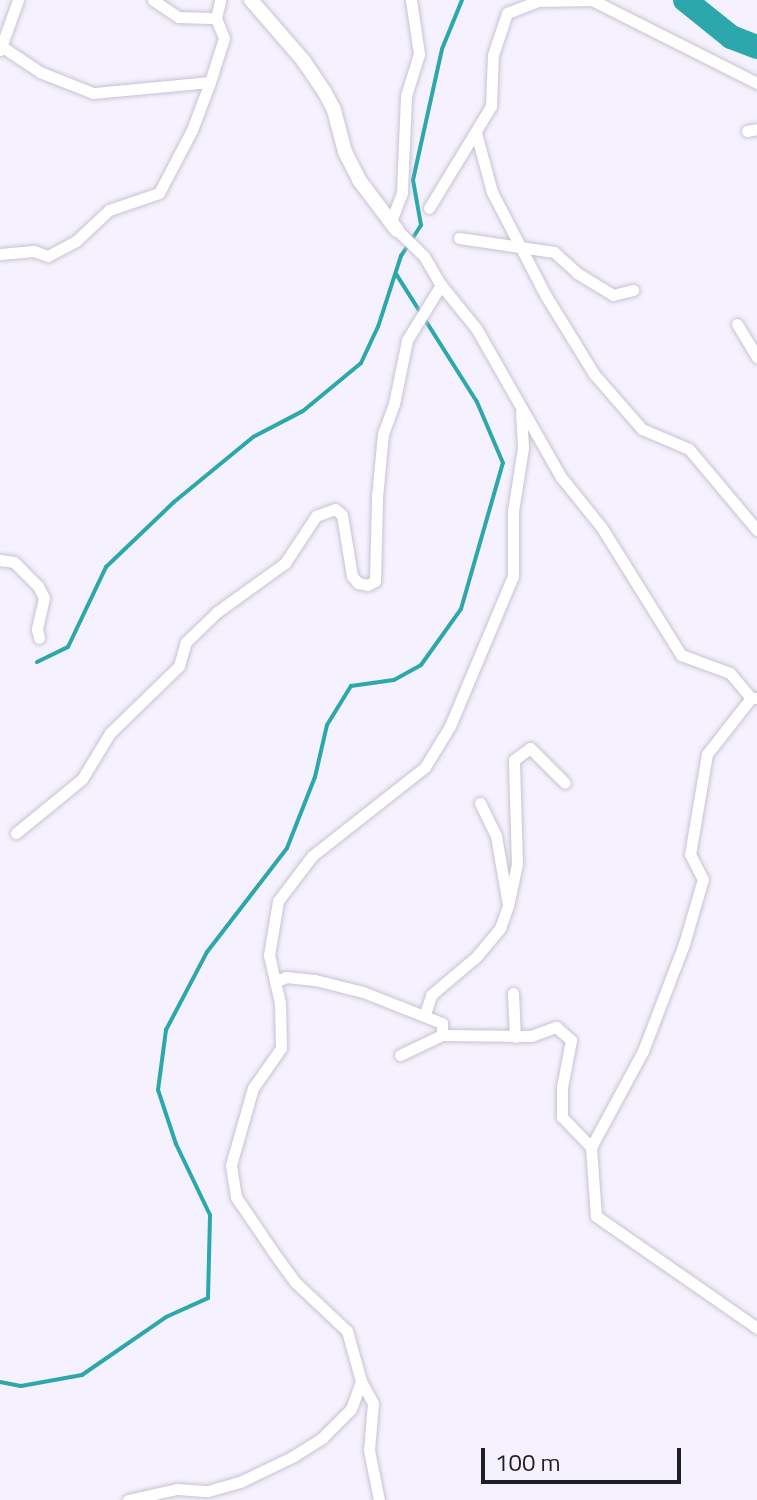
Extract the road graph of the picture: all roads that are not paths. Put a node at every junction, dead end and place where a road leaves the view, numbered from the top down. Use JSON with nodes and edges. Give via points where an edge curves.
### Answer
{"nodes":[{"id":1,"x":18,"y":0,"type":"edge"},
{"id":2,"x":153,"y":0,"type":"edge"},
{"id":3,"x":220,"y":0,"type":"edge"},
{"id":4,"x":251,"y":0,"type":"edge"},
{"id":5,"x":411,"y":0,"type":"edge"},
{"id":6,"x":591,"y":0,"type":"edge"},
{"id":7,"x":216,"y":18,"type":"junction"},
{"id":8,"x":1,"y":48,"type":"edge"},
{"id":9,"x":210,"y":82,"type":"junction"},
{"id":10,"x":757,"y":83,"type":"edge"},
{"id":11,"x":476,"y":133,"type":"junction"},
{"id":12,"x":429,"y":208,"type":"dead end"},
{"id":13,"x":394,"y":227,"type":"junction"},
{"id":14,"x":459,"y":238,"type":"dead end"},
{"id":15,"x":521,"y":245,"type":"junction"},
{"id":16,"x":0,"y":254,"type":"edge"},
{"id":17,"x":441,"y":285,"type":"junction"},
{"id":18,"x":633,"y":290,"type":"dead end"},
{"id":19,"x":737,"y":324,"type":"dead end"},
{"id":20,"x":757,"y":357,"type":"edge"},
{"id":21,"x":521,"y":412,"type":"junction"},
{"id":22,"x":757,"y":530,"type":"edge"},
{"id":23,"x":0,"y":560,"type":"edge"},
{"id":24,"x":39,"y":638,"type":"dead end"},
{"id":25,"x":754,"y":698,"type":"edge"},
{"id":26,"x":565,"y":783,"type":"dead end"},
{"id":27,"x":480,"y":803,"type":"dead end"},
{"id":28,"x":16,"y":833,"type":"dead end"},
{"id":29,"x":508,"y":906,"type":"junction"},
{"id":30,"x":275,"y":982,"type":"junction"},
{"id":31,"x":513,"y":993,"type":"dead end"},
{"id":32,"x":425,"y":1014,"type":"junction"},
{"id":33,"x":442,"y":1035,"type":"junction"},
{"id":34,"x":515,"y":1037,"type":"junction"},
{"id":35,"x":400,"y":1055,"type":"dead end"},
{"id":36,"x":591,"y":1147,"type":"junction"},
{"id":37,"x":757,"y":1328,"type":"edge"},
{"id":38,"x":361,"y":1381,"type":"junction"},
{"id":39,"x":128,"y":1500,"type":"edge"},
{"id":40,"x":379,"y":1500,"type":"edge"}],
"edges":[{"from":1,"to":8,"type":"street"},
{"from":2,"to":7,"type":"street","via":[[178,17]]},
{"from":3,"to":7,"type":"street"},
{"from":4,"to":13,"type":"street","via":[[324,91],[359,180]]},
{"from":5,"to":13,"type":"street","via":[[419,54],[406,96],[402,192]]},
{"from":6,"to":10,"type":"street"},
{"from":6,"to":11,"type":"street","via":[[538,1],[507,13],[493,55],[491,106]]},
{"from":7,"to":9,"type":"street","via":[[224,38]]},
{"from":8,"to":9,"type":"street","via":[[40,72],[93,93]]},
{"from":9,"to":16,"type":"street","via":[[159,193],[109,210],[76,241],[48,256],[34,251]]},
{"from":11,"to":12,"type":"street"},
{"from":11,"to":15,"type":"street","via":[[492,192]]},
{"from":13,"to":17,"type":"street","via":[[424,256]]},
{"from":14,"to":15,"type":"street"},
{"from":15,"to":18,"type":"street","via":[[554,252],[613,295]]},
{"from":15,"to":22,"type":"street","via":[[594,374],[642,429],[689,449]]},
{"from":17,"to":21,"type":"street","via":[[476,328]]},
{"from":17,"to":28,"type":"street","via":[[407,340],[383,434],[375,581],[358,583],[352,576],[342,515],[335,509],[316,516],[285,563],[217,612],[186,642],[179,666],[110,733],[82,779]]},
{"from":19,"to":20,"type":"street"},
{"from":21,"to":25,"type":"street","via":[[681,655],[730,673]]},
{"from":21,"to":30,"type":"street","via":[[513,576],[469,685],[425,767],[312,856],[278,901],[269,955]]},
{"from":23,"to":24,"type":"street","via":[[14,562],[38,586],[44,598]]},
{"from":25,"to":36,"type":"street","via":[[707,754],[690,854],[703,879],[684,944],[643,1051]]},
{"from":26,"to":29,"type":"street","via":[[530,748],[514,760],[517,864]]},
{"from":27,"to":29,"type":"street","via":[[496,836]]},
{"from":29,"to":32,"type":"street","via":[[500,928],[476,957],[431,995]]},
{"from":30,"to":32,"type":"street","via":[[286,977],[315,980]]},
{"from":30,"to":38,"type":"street","via":[[281,1048],[253,1088],[231,1165],[236,1197],[295,1282],[347,1331]]},
{"from":31,"to":34,"type":"street"},
{"from":32,"to":33,"type":"street","via":[[442,1023]]},
{"from":33,"to":34,"type":"street"},
{"from":33,"to":35,"type":"street"},
{"from":34,"to":36,"type":"street","via":[[556,1027],[571,1040],[562,1117]]},
{"from":36,"to":37,"type":"street","via":[[596,1216]]},
{"from":38,"to":39,"type":"street","via":[[351,1409],[322,1438],[292,1457],[208,1491],[177,1489]]},
{"from":38,"to":40,"type":"street","via":[[373,1403],[369,1450]]}]}
